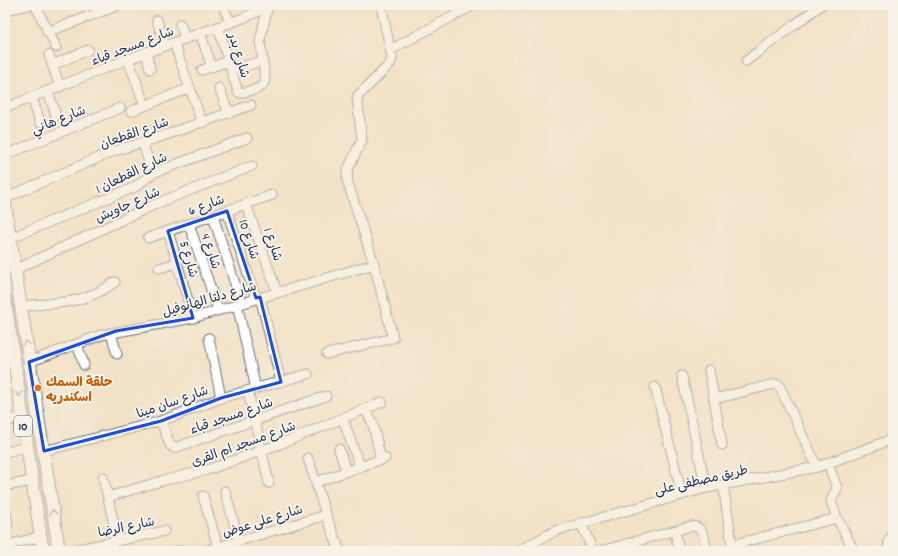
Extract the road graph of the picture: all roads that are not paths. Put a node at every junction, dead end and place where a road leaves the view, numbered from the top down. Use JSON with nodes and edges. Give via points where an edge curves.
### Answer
{"nodes":[{"id":1,"x":29,"y":5,"type":"edge"},
{"id":2,"x":35,"y":5,"type":"edge"},
{"id":3,"x":119,"y":5,"type":"edge"},
{"id":4,"x":223,"y":5,"type":"edge"},
{"id":5,"x":381,"y":5,"type":"edge"},
{"id":6,"x":474,"y":5,"type":"edge"},
{"id":7,"x":821,"y":5,"type":"edge"},
{"id":8,"x":269,"y":6,"type":"edge"},
{"id":9,"x":5,"y":10,"type":"edge"},
{"id":10,"x":157,"y":20,"type":"dead end"},
{"id":11,"x":230,"y":23,"type":"junction"},
{"id":12,"x":180,"y":24,"type":"dead end"},
{"id":13,"x":218,"y":26,"type":"junction"},
{"id":14,"x":47,"y":32,"type":"junction"},
{"id":15,"x":200,"y":33,"type":"junction"},
{"id":16,"x":185,"y":38,"type":"junction"},
{"id":17,"x":169,"y":44,"type":"junction"},
{"id":18,"x":56,"y":46,"type":"dead end"},
{"id":19,"x":392,"y":49,"type":"junction"},
{"id":20,"x":88,"y":50,"type":"dead end"},
{"id":21,"x":146,"y":52,"type":"junction"},
{"id":22,"x":49,"y":55,"type":"dead end"},
{"id":23,"x":128,"y":59,"type":"junction"},
{"id":24,"x":746,"y":61,"type":"dead end"},
{"id":25,"x":256,"y":63,"type":"dead end"},
{"id":26,"x":52,"y":65,"type":"junction"},
{"id":27,"x":230,"y":65,"type":"junction"},
{"id":28,"x":212,"y":67,"type":"junction"},
{"id":29,"x":150,"y":69,"type":"dead end"},
{"id":30,"x":202,"y":70,"type":"dead end"},
{"id":31,"x":60,"y":87,"type":"junction"},
{"id":32,"x":190,"y":88,"type":"junction"},
{"id":33,"x":219,"y":88,"type":"dead end"},
{"id":34,"x":48,"y":92,"type":"junction"},
{"id":35,"x":32,"y":98,"type":"junction"},
{"id":36,"x":251,"y":105,"type":"dead end"},
{"id":37,"x":145,"y":106,"type":"junction"},
{"id":38,"x":5,"y":108,"type":"edge"},
{"id":39,"x":120,"y":108,"type":"dead end"},
{"id":40,"x":131,"y":111,"type":"dead end"},
{"id":41,"x":229,"y":113,"type":"junction"},
{"id":42,"x":56,"y":116,"type":"dead end"},
{"id":43,"x":40,"y":122,"type":"dead end"},
{"id":44,"x":202,"y":122,"type":"junction"},
{"id":45,"x":247,"y":138,"type":"dead end"},
{"id":46,"x":142,"y":142,"type":"junction"},
{"id":47,"x":5,"y":155,"type":"edge"},
{"id":48,"x":252,"y":166,"type":"dead end"},
{"id":49,"x":153,"y":173,"type":"junction"},
{"id":50,"x":272,"y":195,"type":"dead end"},
{"id":51,"x":5,"y":198,"type":"edge"},
{"id":52,"x":246,"y":204,"type":"junction"},
{"id":53,"x":5,"y":205,"type":"edge"},
{"id":54,"x":227,"y":211,"type":"junction"},
{"id":55,"x":213,"y":216,"type":"junction"},
{"id":56,"x":189,"y":224,"type":"junction"},
{"id":57,"x":168,"y":231,"type":"junction"},
{"id":58,"x":148,"y":238,"type":"dead end"},
{"id":59,"x":7,"y":239,"type":"edge"},
{"id":60,"x":177,"y":263,"type":"junction"},
{"id":61,"x":374,"y":264,"type":"junction"},
{"id":62,"x":159,"y":268,"type":"dead end"},
{"id":63,"x":14,"y":270,"type":"junction"},
{"id":64,"x":115,"y":282,"type":"dead end"},
{"id":65,"x":277,"y":292,"type":"junction"},
{"id":66,"x":258,"y":298,"type":"junction"},
{"id":67,"x":5,"y":300,"type":"edge"},
{"id":68,"x":239,"y":303,"type":"junction"},
{"id":69,"x":20,"y":306,"type":"junction"},
{"id":70,"x":218,"y":310,"type":"junction"},
{"id":71,"x":193,"y":318,"type":"junction"},
{"id":72,"x":111,"y":333,"type":"junction"},
{"id":73,"x":209,"y":338,"type":"dead end"},
{"id":74,"x":77,"y":344,"type":"junction"},
{"id":75,"x":9,"y":350,"type":"edge"},
{"id":76,"x":117,"y":354,"type":"dead end"},
{"id":77,"x":327,"y":354,"type":"dead end"},
{"id":78,"x":29,"y":362,"type":"junction"},
{"id":79,"x":84,"y":365,"type":"dead end"},
{"id":80,"x":710,"y":370,"type":"dead end"},
{"id":81,"x":308,"y":374,"type":"dead end"},
{"id":82,"x":682,"y":376,"type":"dead end"},
{"id":83,"x":281,"y":382,"type":"junction"},
{"id":84,"x":655,"y":387,"type":"dead end"},
{"id":85,"x":252,"y":390,"type":"junction"},
{"id":86,"x":326,"y":396,"type":"dead end"},
{"id":87,"x":221,"y":398,"type":"junction"},
{"id":88,"x":714,"y":399,"type":"junction"},
{"id":89,"x":382,"y":402,"type":"dead end"},
{"id":90,"x":365,"y":409,"type":"junction"},
{"id":91,"x":22,"y":416,"type":"junction"},
{"id":92,"x":344,"y":419,"type":"junction"},
{"id":93,"x":255,"y":420,"type":"junction"},
{"id":94,"x":161,"y":421,"type":"junction"},
{"id":95,"x":5,"y":422,"type":"edge"},
{"id":96,"x":893,"y":439,"type":"edge"},
{"id":97,"x":722,"y":445,"type":"dead end"},
{"id":98,"x":27,"y":448,"type":"junction"},
{"id":99,"x":339,"y":449,"type":"dead end"},
{"id":100,"x":262,"y":450,"type":"junction"},
{"id":101,"x":44,"y":451,"type":"junction"},
{"id":102,"x":5,"y":452,"type":"edge"},
{"id":103,"x":308,"y":458,"type":"dead end"},
{"id":104,"x":828,"y":463,"type":"junction"},
{"id":105,"x":360,"y":467,"type":"junction"},
{"id":106,"x":817,"y":467,"type":"junction"},
{"id":107,"x":346,"y":471,"type":"junction"},
{"id":108,"x":103,"y":477,"type":"dead end"},
{"id":109,"x":316,"y":482,"type":"junction"},
{"id":110,"x":269,"y":483,"type":"dead end"},
{"id":111,"x":32,"y":485,"type":"junction"},
{"id":112,"x":723,"y":485,"type":"junction"},
{"id":113,"x":5,"y":486,"type":"edge"},
{"id":114,"x":50,"y":486,"type":"junction"},
{"id":115,"x":706,"y":488,"type":"junction"},
{"id":116,"x":226,"y":491,"type":"dead end"},
{"id":117,"x":682,"y":495,"type":"junction"},
{"id":118,"x":203,"y":496,"type":"dead end"},
{"id":119,"x":108,"y":497,"type":"junction"},
{"id":120,"x":5,"y":509,"type":"edge"},
{"id":121,"x":326,"y":515,"type":"junction"},
{"id":122,"x":838,"y":518,"type":"junction"},
{"id":123,"x":581,"y":523,"type":"junction"},
{"id":124,"x":8,"y":524,"type":"dead end"},
{"id":125,"x":164,"y":531,"type":"dead end"},
{"id":126,"x":675,"y":531,"type":"junction"},
{"id":127,"x":893,"y":534,"type":"edge"},
{"id":128,"x":40,"y":536,"type":"junction"},
{"id":129,"x":118,"y":541,"type":"junction"},
{"id":130,"x":239,"y":541,"type":"junction"},
{"id":131,"x":5,"y":546,"type":"edge"},
{"id":132,"x":218,"y":547,"type":"junction"},
{"id":133,"x":631,"y":547,"type":"edge"},
{"id":134,"x":733,"y":548,"type":"edge"},
{"id":135,"x":43,"y":551,"type":"edge"},
{"id":136,"x":59,"y":551,"type":"edge"},
{"id":137,"x":69,"y":551,"type":"edge"},
{"id":138,"x":176,"y":551,"type":"edge"},
{"id":139,"x":194,"y":551,"type":"edge"},
{"id":140,"x":205,"y":551,"type":"edge"},
{"id":141,"x":340,"y":551,"type":"edge"},
{"id":142,"x":518,"y":551,"type":"edge"},
{"id":143,"x":593,"y":551,"type":"edge"},
{"id":144,"x":601,"y":551,"type":"edge"},
{"id":145,"x":679,"y":551,"type":"edge"},
{"id":146,"x":706,"y":551,"type":"edge"},
{"id":147,"x":854,"y":551,"type":"edge"},
{"id":148,"x":888,"y":551,"type":"edge"}],
"edges":[{"from":1,"to":9,"type":"street"},
{"from":2,"to":14,"type":"street"},
{"from":3,"to":14,"type":"street"},
{"from":4,"to":11,"type":"street"},
{"from":5,"to":19,"type":"street"},
{"from":6,"to":19,"type":"street"},
{"from":7,"to":24,"type":"street"},
{"from":8,"to":11,"type":"street","name":"شارع مسجد قباء"},
{"from":8,"to":27,"type":"street","name":"شارع بدر","via":[[260,41],[265,84],[241,93],[238,91]]},
{"from":10,"to":17,"type":"street"},
{"from":11,"to":13,"type":"street","name":"شارع مسجد قباء"},
{"from":12,"to":16,"type":"street"},
{"from":13,"to":15,"type":"street","name":"شارع مسجد قباء"},
{"from":13,"to":27,"type":"street","name":"شارع بدر"},
{"from":14,"to":18,"type":"street"},
{"from":15,"to":16,"type":"street","name":"شارع مسجد قباء"},
{"from":15,"to":28,"type":"street"},
{"from":16,"to":17,"type":"street","name":"شارع مسجد قباء"},
{"from":17,"to":21,"type":"street","name":"شارع مسجد قباء"},
{"from":17,"to":32,"type":"street"},
{"from":19,"to":61,"type":"street","via":[[390,64],[357,97],[362,140],[347,173],[349,191]]},
{"from":20,"to":26,"type":"street"},
{"from":21,"to":23,"type":"street","name":"شارع مسجد قباء"},
{"from":21,"to":29,"type":"street"},
{"from":22,"to":26,"type":"street"},
{"from":23,"to":31,"type":"street","name":"شارع مسجد قباء"},
{"from":23,"to":37,"type":"street"},
{"from":25,"to":27,"type":"street"},
{"from":26,"to":31,"type":"street"},
{"from":27,"to":28,"type":"street"},
{"from":28,"to":30,"type":"street"},
{"from":31,"to":34,"type":"street","name":"شارع مسجد قباء"},
{"from":32,"to":37,"type":"street"},
{"from":32,"to":44,"type":"street"},
{"from":33,"to":41,"type":"street"},
{"from":34,"to":35,"type":"street","name":"شارع مسجد قباء"},
{"from":34,"to":42,"type":"street"},
{"from":35,"to":38,"type":"street","name":"شارع مسجد قباء"},
{"from":35,"to":43,"type":"street"},
{"from":36,"to":41,"type":"street","name":"شارع القطعان"},
{"from":37,"to":40,"type":"street"},
{"from":39,"to":47,"type":"street","name":"شارع هاني"},
{"from":41,"to":44,"type":"street","name":"شارع القطعان"},
{"from":44,"to":46,"type":"street","name":"شارع القطعان"},
{"from":45,"to":49,"type":"street","name":"شارع القطعان 1"},
{"from":46,"to":49,"type":"street"},
{"from":46,"to":51,"type":"street","name":"شارع القطعان","via":[[114,151]]},
{"from":48,"to":63,"type":"street","name":"شارع جاويش","via":[[158,203]]},
{"from":49,"to":59,"type":"street","name":"شارع القطعان 1","via":[[135,186]]},
{"from":50,"to":52,"type":"street","name":"شارع 6"},
{"from":52,"to":54,"type":"street","name":"شارع 6"},
{"from":52,"to":65,"type":"street","name":"شارع 1"},
{"from":53,"to":59,"type":"main road","number":"10"},
{"from":54,"to":55,"type":"street","name":"شارع 6"},
{"from":54,"to":66,"type":"street","name":"شارع 10"},
{"from":55,"to":56,"type":"street","name":"شارع 6"},
{"from":55,"to":68,"type":"street"},
{"from":56,"to":57,"type":"street","name":"شارع 6"},
{"from":56,"to":70,"type":"street","name":"شارع 4"},
{"from":57,"to":58,"type":"street","name":"شارع 6"},
{"from":57,"to":60,"type":"street","name":"شارع 5"},
{"from":59,"to":63,"type":"main road","number":"10"},
{"from":60,"to":62,"type":"street"},
{"from":60,"to":71,"type":"street","name":"شارع 5"},
{"from":61,"to":65,"type":"street","name":"شارع دلتا الهانوفيل"},
{"from":61,"to":77,"type":"street","via":[[393,338]]},
{"from":63,"to":69,"type":"main road","number":"10"},
{"from":64,"to":69,"type":"street","via":[[85,299],[68,303]]},
{"from":65,"to":66,"type":"street","name":"شارع دلتا الهانوفيل"},
{"from":66,"to":68,"type":"street","name":"شارع دلتا الهانوفيل"},
{"from":66,"to":83,"type":"street"},
{"from":67,"to":75,"type":"main road","number":"10"},
{"from":68,"to":70,"type":"street","name":"شارع دلتا الهانوفيل"},
{"from":68,"to":85,"type":"street"},
{"from":78,"to":69,"type":"main road","number":"10","one_way":true},
{"from":70,"to":71,"type":"street","name":"شارع دلتا الهانوفيل"},
{"from":71,"to":72,"type":"street","name":"شارع دلتا الهانوفيل"},
{"from":72,"to":74,"type":"street","name":"شارع دلتا الهانوفيل"},
{"from":72,"to":76,"type":"street"},
{"from":73,"to":87,"type":"street"},
{"from":74,"to":78,"type":"street","name":"شارع دلتا الهانوفيل"},
{"from":74,"to":79,"type":"street"},
{"from":75,"to":91,"type":"main road","number":"10","one_way":true},
{"from":78,"to":101,"type":"main road","number":"10"},
{"from":80,"to":88,"type":"street"},
{"from":81,"to":83,"type":"street","name":"شارع سان مينا"},
{"from":82,"to":115,"type":"street"},
{"from":83,"to":85,"type":"street","name":"شارع سان مينا"},
{"from":84,"to":117,"type":"street"},
{"from":85,"to":87,"type":"street","name":"شارع سان مينا"},
{"from":85,"to":93,"type":"street"},
{"from":86,"to":93,"type":"street","name":"شارع مسجد قباء"},
{"from":87,"to":94,"type":"street","name":"شارع سان مينا"},
{"from":88,"to":97,"type":"street"},
{"from":88,"to":106,"type":"street","via":[[779,385]]},
{"from":89,"to":90,"type":"street","name":"شارع مسجد ام القرى"},
{"from":90,"to":92,"type":"street","name":"شارع مسجد ام القرى"},
{"from":90,"to":105,"type":"street","via":[[373,424],[383,459]]},
{"from":91,"to":95,"type":"street"},
{"from":91,"to":98,"type":"main road","number":"10"},
{"from":92,"to":100,"type":"street","name":"شارع مسجد ام القرى"},
{"from":92,"to":105,"type":"street"},
{"from":93,"to":94,"type":"street","name":"شارع مسجد قباء","via":[[174,448],[170,445]]},
{"from":93,"to":100,"type":"street"},
{"from":94,"to":101,"type":"street","name":"شارع سان مينا"},
{"from":96,"to":104,"type":"street","name":"طريق مصطفى على"},
{"from":98,"to":102,"type":"street"},
{"from":98,"to":111,"type":"main road","number":"10"},
{"from":99,"to":107,"type":"street"},
{"from":100,"to":110,"type":"street"},
{"from":100,"to":119,"type":"street","name":"شارع مسجد ام القرى","via":[[196,474],[161,481]]},
{"from":101,"to":114,"type":"main road","number":"10"},
{"from":103,"to":109,"type":"street"},
{"from":104,"to":106,"type":"street","name":"طريق مصطفى على"},
{"from":104,"to":122,"type":"street","via":[[836,486],[831,501]]},
{"from":105,"to":107,"type":"street"},
{"from":106,"to":112,"type":"street","name":"طريق مصطفى على"},
{"from":107,"to":109,"type":"street"},
{"from":108,"to":119,"type":"street"},
{"from":109,"to":121,"type":"street"},
{"from":111,"to":113,"type":"street"},
{"from":111,"to":114,"type":"main road"},
{"from":111,"to":128,"type":"main road","number":"10"},
{"from":112,"to":115,"type":"street","name":"طريق مصطفى على"},
{"from":112,"to":134,"type":"street"},
{"from":136,"to":114,"type":"main road","number":"10","one_way":true},
{"from":115,"to":117,"type":"street","name":"طريق مصطفى على"},
{"from":116,"to":130,"type":"street"},
{"from":117,"to":123,"type":"street","name":"طريق مصطفى على"},
{"from":118,"to":132,"type":"street"},
{"from":119,"to":129,"type":"street"},
{"from":120,"to":124,"type":"street"},
{"from":121,"to":130,"type":"street","name":"شارع على عوض"},
{"from":121,"to":141,"type":"street"},
{"from":122,"to":134,"type":"street"},
{"from":122,"to":147,"type":"street"},
{"from":123,"to":142,"type":"street","name":"طريق مصطفى على","via":[[555,531]]},
{"from":123,"to":143,"type":"street"},
{"from":125,"to":129,"type":"street","name":"شارع الرضا"},
{"from":126,"to":133,"type":"street"},
{"from":126,"to":145,"type":"street"},
{"from":126,"to":146,"type":"street","via":[[691,526],[699,527],[702,530]]},
{"from":127,"to":148,"type":"street","via":[[889,540]]},
{"from":128,"to":131,"type":"street"},
{"from":128,"to":135,"type":"main road","number":"10"},
{"from":129,"to":137,"type":"street","name":"شارع الرضا"},
{"from":130,"to":132,"type":"street","name":"شارع على عوض"},
{"from":132,"to":140,"type":"street","name":"شارع على عوض"},
{"from":133,"to":144,"type":"street"},
{"from":138,"to":139,"type":"street"}]}
